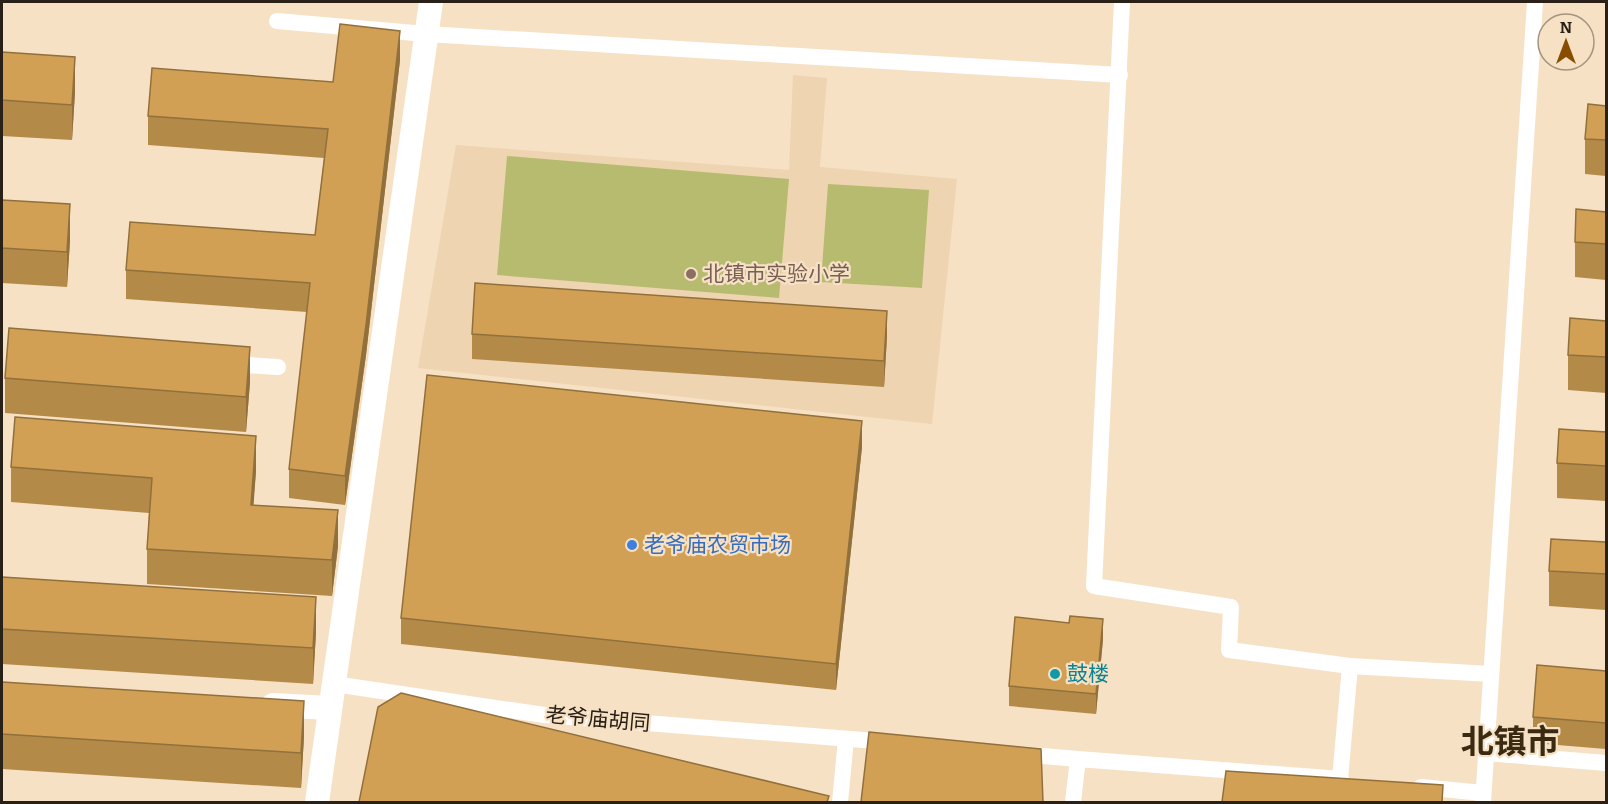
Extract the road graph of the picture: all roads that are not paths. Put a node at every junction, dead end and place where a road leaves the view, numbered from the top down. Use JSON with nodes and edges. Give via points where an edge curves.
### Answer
{"nodes":[{"id":1,"x":431,"y":2,"type":"edge"},
{"id":2,"x":1122,"y":2,"type":"edge"},
{"id":3,"x":1535,"y":2,"type":"edge"},
{"id":4,"x":277,"y":21,"type":"dead end"},
{"id":5,"x":426,"y":34,"type":"junction"},
{"id":6,"x":1120,"y":75,"type":"junction"},
{"id":7,"x":208,"y":363,"type":"edge"},
{"id":8,"x":278,"y":368,"type":"dead end"},
{"id":9,"x":1350,"y":666,"type":"junction"},
{"id":10,"x":1491,"y":674,"type":"junction"},
{"id":11,"x":334,"y":684,"type":"junction"},
{"id":12,"x":248,"y":703,"type":"edge"},
{"id":13,"x":330,"y":708,"type":"junction"},
{"id":14,"x":846,"y":739,"type":"junction"},
{"id":15,"x":911,"y":744,"type":"edge"},
{"id":16,"x":1002,"y":752,"type":"edge"},
{"id":17,"x":1486,"y":753,"type":"junction"},
{"id":18,"x":1078,"y":759,"type":"junction"},
{"id":19,"x":1606,"y":763,"type":"edge"},
{"id":20,"x":1400,"y":785,"type":"edge"},
{"id":21,"x":1483,"y":798,"type":"edge"},
{"id":22,"x":317,"y":802,"type":"edge"},
{"id":23,"x":840,"y":802,"type":"edge"},
{"id":24,"x":1073,"y":802,"type":"edge"}],
"edges":[{"from":1,"to":5,"type":"street"},
{"from":2,"to":6,"type":"street"},
{"from":3,"to":10,"type":"street"},
{"from":4,"to":5,"type":"street"},
{"from":5,"to":6,"type":"street"},
{"from":5,"to":11,"type":"street"},
{"from":6,"to":9,"type":"street","via":[[1094,586],[1231,607],[1228,650]]},
{"from":7,"to":8,"type":"street"},
{"from":9,"to":10,"type":"street"},
{"from":9,"to":18,"type":"street","via":[[1346,779]]},
{"from":10,"to":17,"type":"street"},
{"from":11,"to":13,"type":"street"},
{"from":11,"to":14,"type":"street","name":"老爷庙胡同","via":[[544,715]]},
{"from":12,"to":13,"type":"street"},
{"from":13,"to":22,"type":"street"},
{"from":14,"to":15,"type":"street","name":"老爷庙胡同"},
{"from":14,"to":23,"type":"street"},
{"from":16,"to":18,"type":"street"},
{"from":17,"to":19,"type":"street"},
{"from":17,"to":21,"type":"street"},
{"from":18,"to":24,"type":"street"},
{"from":20,"to":21,"type":"street"}]}
